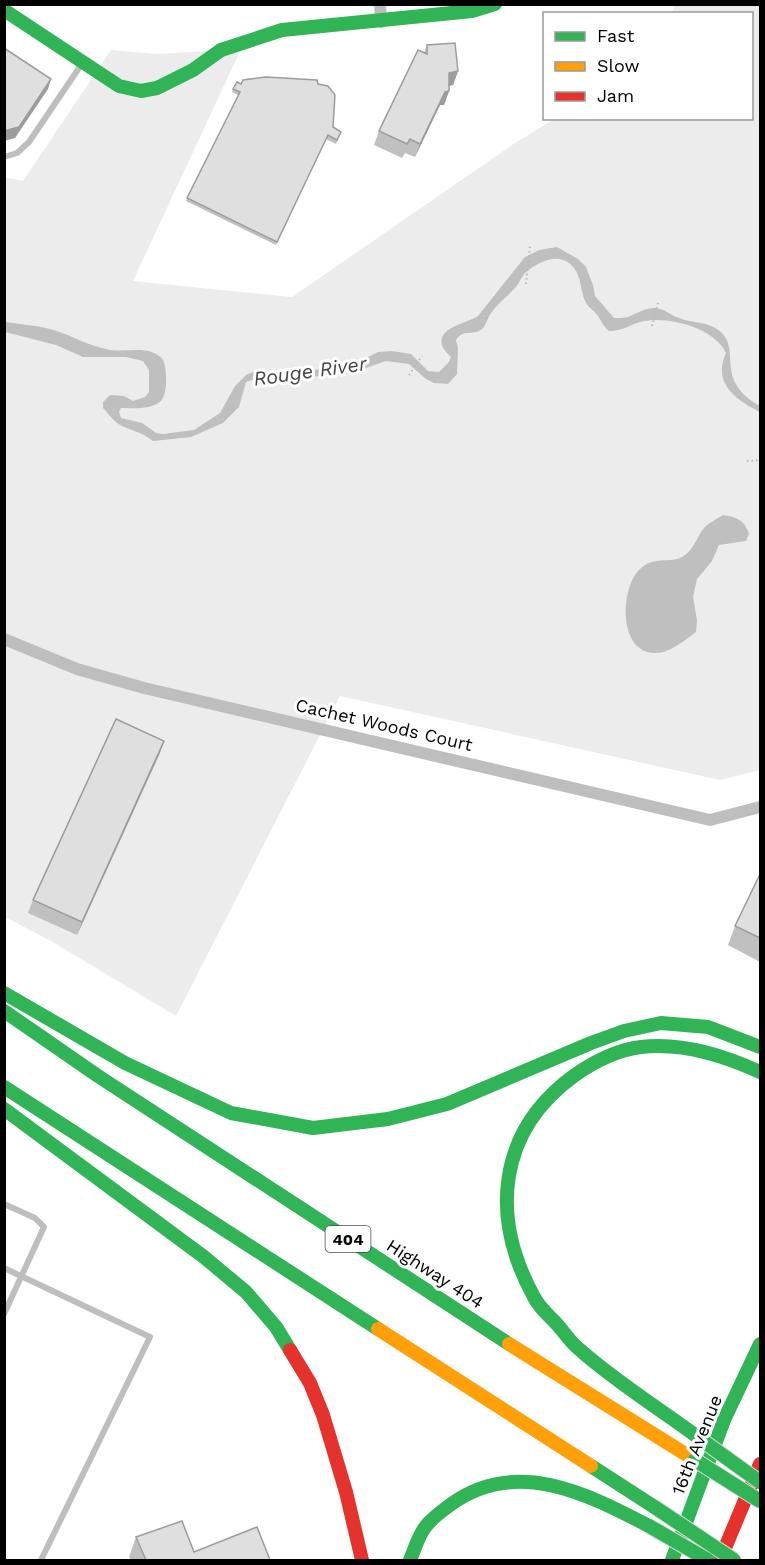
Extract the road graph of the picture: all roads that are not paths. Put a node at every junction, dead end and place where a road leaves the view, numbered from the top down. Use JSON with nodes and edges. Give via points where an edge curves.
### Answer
{"nodes":[{"id":1,"x":380,"y":4,"type":"edge"},
{"id":2,"x":495,"y":4,"type":"edge"},
{"id":3,"x":4,"y":10,"type":"edge"},
{"id":4,"x":381,"y":22,"type":"junction"},
{"id":5,"x":83,"y":62,"type":"junction"},
{"id":6,"x":4,"y":156,"type":"edge"},
{"id":7,"x":4,"y":639,"type":"edge"},
{"id":8,"x":760,"y":807,"type":"edge"},
{"id":9,"x":4,"y":993,"type":"edge"},
{"id":10,"x":4,"y":1011,"type":"edge"},
{"id":11,"x":760,"y":1047,"type":"edge"},
{"id":12,"x":760,"y":1072,"type":"edge"},
{"id":13,"x":4,"y":1088,"type":"edge"},
{"id":14,"x":4,"y":1109,"type":"edge"},
{"id":15,"x":4,"y":1204,"type":"edge"},
{"id":16,"x":4,"y":1268,"type":"edge"},
{"id":17,"x":23,"y":1276,"type":"junction"},
{"id":18,"x":4,"y":1314,"type":"edge"},
{"id":19,"x":760,"y":1344,"type":"edge"},
{"id":20,"x":760,"y":1464,"type":"edge"},
{"id":21,"x":760,"y":1482,"type":"edge"},
{"id":22,"x":760,"y":1501,"type":"edge"},
{"id":23,"x":41,"y":1560,"type":"edge"},
{"id":24,"x":362,"y":1560,"type":"edge"},
{"id":25,"x":410,"y":1560,"type":"edge"},
{"id":26,"x":672,"y":1560,"type":"edge"},
{"id":27,"x":708,"y":1560,"type":"edge"},
{"id":28,"x":720,"y":1560,"type":"edge"},
{"id":29,"x":734,"y":1560,"type":"edge"}],
"edges":[{"from":1,"to":4,"type":"street"},
{"from":2,"to":4,"type":"main road","via":[[472,11]]},
{"from":3,"to":5,"type":"main road"},
{"from":4,"to":5,"type":"main road","via":[[282,30],[221,51],[170,83],[141,91],[119,86]]},
{"from":5,"to":6,"type":"lane","via":[[29,142],[17,153]]},
{"from":7,"to":8,"type":"street","name":"Cachet Woods Court","via":[[77,669],[144,688],[710,820]]},
{"from":9,"to":11,"type":"main road","via":[[125,1063],[231,1113],[313,1128],[388,1119],[447,1104],[591,1043],[661,1023],[708,1026]]},
{"from":10,"to":22,"type":"main road","name":"Highway 404","number":"404","bridge":true,"via":[[554,1373]]},
{"from":12,"to":21,"type":"main road","bridge":true,"via":[[698,1049],[654,1047],[624,1050],[569,1077],[536,1109],[517,1144],[505,1217],[513,1254],[534,1299],[578,1348]]},
{"from":13,"to":29,"type":"main road","bridge":true},
{"from":14,"to":24,"type":"main road","via":[[204,1257],[246,1292],[276,1327],[310,1383],[323,1415]]},
{"from":15,"to":17,"type":"lane","via":[[35,1218],[44,1227]]},
{"from":16,"to":17,"type":"lane"},
{"from":17,"to":18,"type":"lane"},
{"from":17,"to":23,"type":"lane","via":[[150,1337]]},
{"from":19,"to":26,"type":"main road","name":"16th Avenue","via":[[724,1420]]},
{"from":20,"to":28,"type":"main road"},
{"from":25,"to":27,"type":"main road","bridge":true,"via":[[425,1527],[454,1500],[489,1483],[541,1482],[581,1493]]}]}
